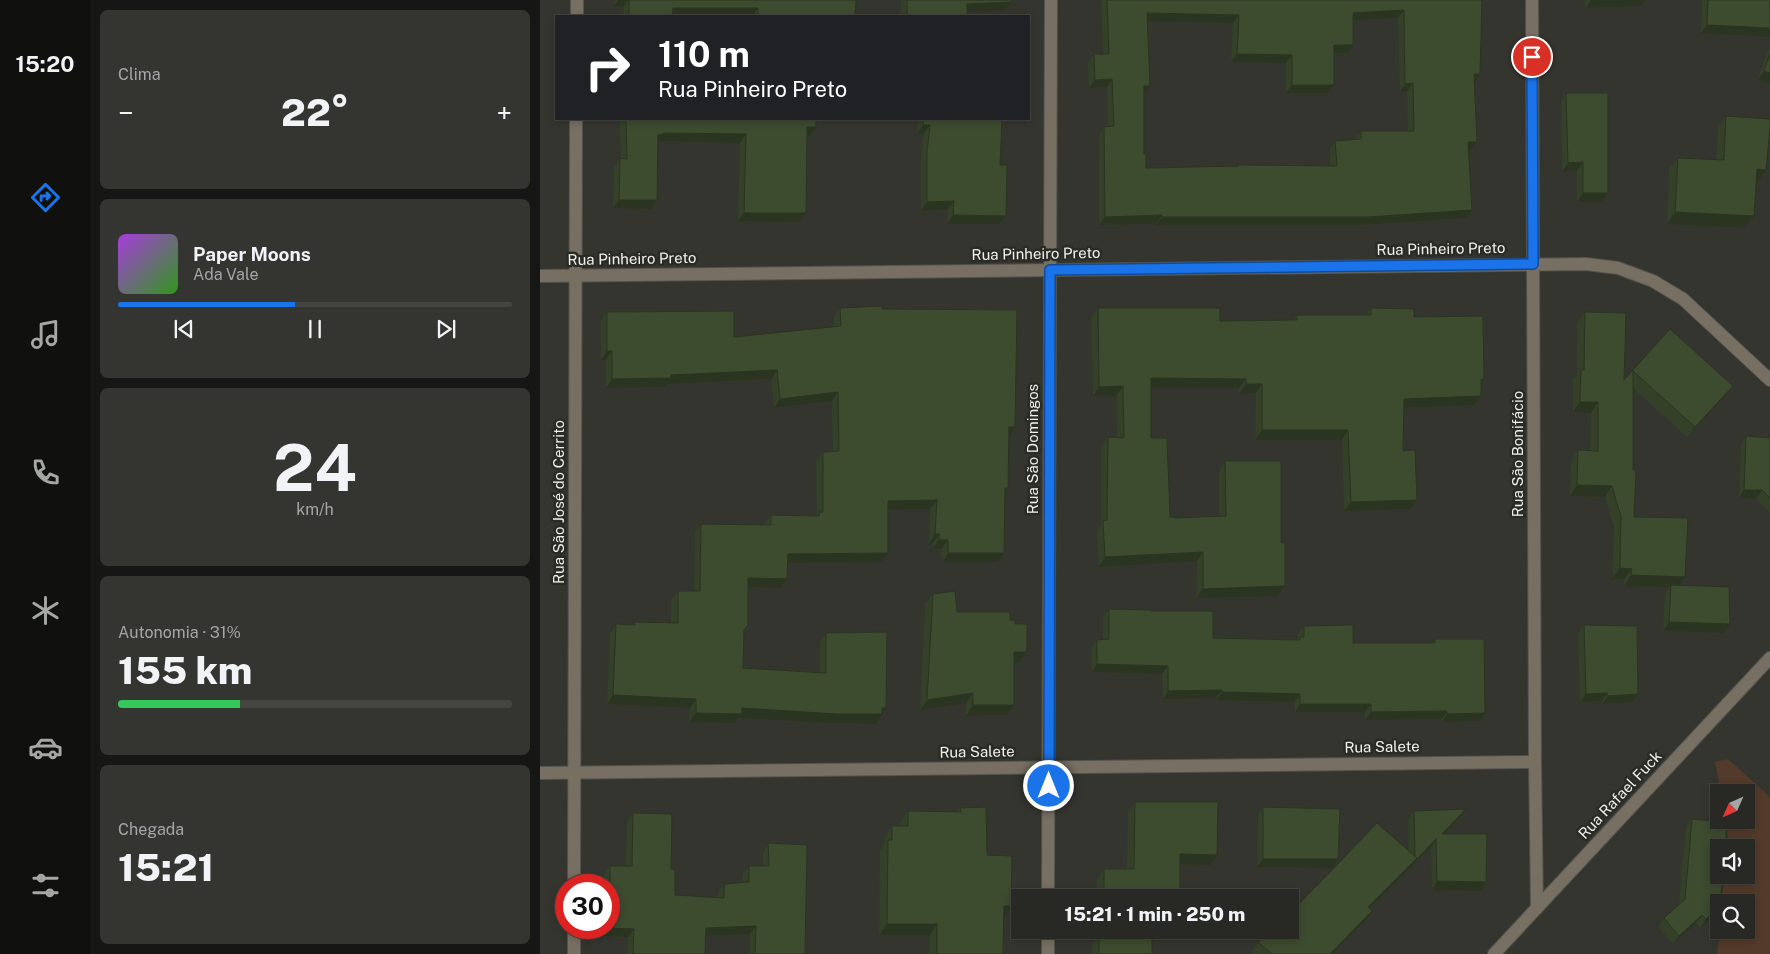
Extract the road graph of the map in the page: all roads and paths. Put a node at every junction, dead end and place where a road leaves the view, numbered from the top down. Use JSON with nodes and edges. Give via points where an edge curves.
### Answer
{"nodes":[{"id":1,"x":577,"y":0,"type":"edge"},
{"id":2,"x":1051,"y":0,"type":"edge"},
{"id":3,"x":1532,"y":0,"type":"edge"},
{"id":4,"x":577,"y":15,"type":"edge"},
{"id":5,"x":576,"y":120,"type":"edge"},
{"id":6,"x":1533,"y":264,"type":"junction"},
{"id":7,"x":1050,"y":270,"type":"junction"},
{"id":8,"x":540,"y":276,"type":"edge"},
{"id":9,"x":576,"y":276,"type":"junction"},
{"id":10,"x":1770,"y":380,"type":"edge"},
{"id":11,"x":1770,"y":658,"type":"edge"},
{"id":12,"x":1535,"y":762,"type":"junction"},
{"id":13,"x":1049,"y":767,"type":"junction"},
{"id":14,"x":540,"y":773,"type":"edge"},
{"id":15,"x":574,"y":773,"type":"junction"},
{"id":16,"x":574,"y":874,"type":"edge"},
{"id":17,"x":1048,"y":889,"type":"edge"},
{"id":18,"x":1537,"y":908,"type":"junction"},
{"id":19,"x":574,"y":939,"type":"edge"},
{"id":20,"x":1048,"y":939,"type":"edge"},
{"id":21,"x":574,"y":954,"type":"edge"},
{"id":22,"x":1048,"y":954,"type":"edge"},
{"id":23,"x":1494,"y":954,"type":"edge"}],
"edges":[{"from":1,"to":4,"type":"street"},
{"from":2,"to":7,"type":"street","name":"Rua São Domingos"},
{"from":3,"to":6,"type":"street","name":"Rua São Bonifácio"},
{"from":5,"to":9,"type":"street","name":"Rua São José do Cerrito"},
{"from":6,"to":7,"type":"street","name":"Rua Pinheiro Preto"},
{"from":6,"to":10,"type":"street","name":"Rua Pinheiro Preto","via":[[1618,268],[1653,281],[1683,300]]},
{"from":6,"to":12,"type":"street","name":"Rua São Bonifácio"},
{"from":7,"to":9,"type":"street","name":"Rua Pinheiro Preto"},
{"from":7,"to":13,"type":"street","name":"Rua São Domingos"},
{"from":8,"to":9,"type":"street","name":"Rua Pinheiro Preto"},
{"from":9,"to":15,"type":"street","name":"Rua São José do Cerrito"},
{"from":11,"to":18,"type":"street","name":"Rua Rafael Fuck"},
{"from":12,"to":13,"type":"street","name":"Rua Salete"},
{"from":12,"to":18,"type":"street","name":"Rua São Bonifácio"},
{"from":13,"to":15,"type":"street","name":"Rua Salete"},
{"from":13,"to":17,"type":"street","name":"Rua São Domingos"},
{"from":14,"to":15,"type":"street","name":"Rua Salete"},
{"from":15,"to":16,"type":"street","name":"Rua São José do Cerrito"},
{"from":18,"to":23,"type":"street","name":"Rua Rafael Fuck"},
{"from":19,"to":21,"type":"street"},
{"from":20,"to":22,"type":"street"}]}
